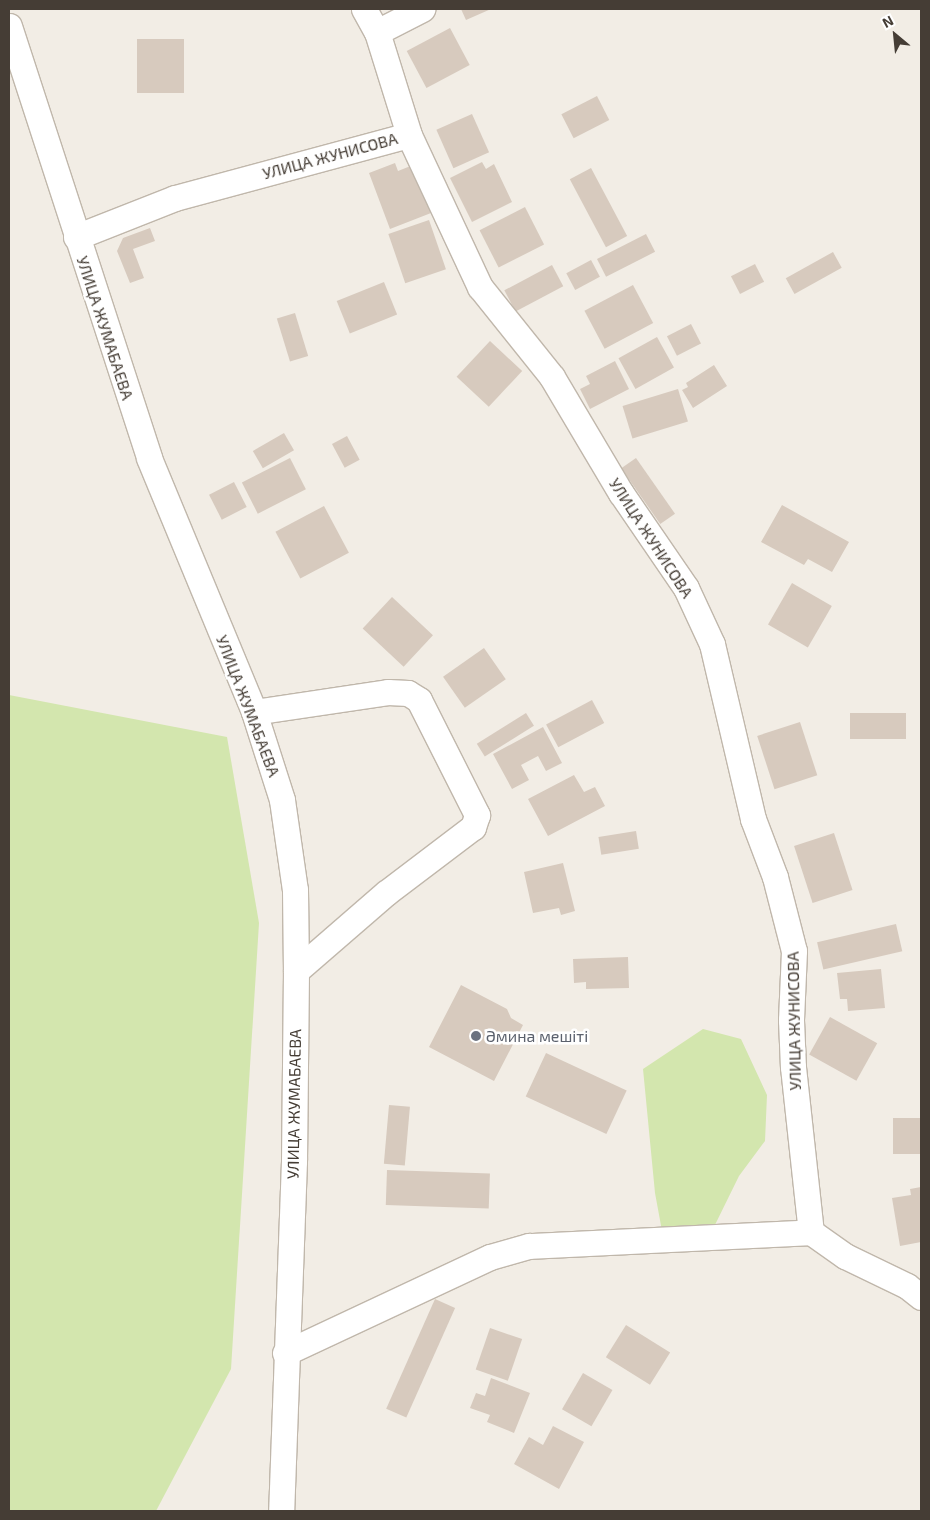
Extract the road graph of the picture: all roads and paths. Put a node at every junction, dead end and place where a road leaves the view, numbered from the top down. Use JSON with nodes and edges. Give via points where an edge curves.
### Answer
{"nodes":[{"id":1,"x":364,"y":9,"type":"edge"},
{"id":2,"x":422,"y":9,"type":"edge"},
{"id":3,"x":9,"y":26,"type":"edge"},
{"id":4,"x":377,"y":32,"type":"junction"},
{"id":5,"x":409,"y":135,"type":"junction"},
{"id":6,"x":76,"y":237,"type":"junction"},
{"id":7,"x":254,"y":712,"type":"junction"},
{"id":8,"x":296,"y":971,"type":"junction"},
{"id":9,"x":811,"y":1232,"type":"junction"},
{"id":10,"x":921,"y":1297,"type":"edge"},
{"id":11,"x":285,"y":1353,"type":"junction"},
{"id":12,"x":281,"y":1511,"type":"edge"}],
"edges":[{"from":1,"to":4,"type":"street"},
{"from":2,"to":4,"type":"street"},
{"from":3,"to":6,"type":"street","name":"УЛИЦА ЖУМАБАЕВА"},
{"from":4,"to":5,"type":"street"},
{"from":5,"to":6,"type":"street","name":"УЛИЦА ЖУНИСОВА","via":[[175,198]]},
{"from":5,"to":9,"type":"street","name":"УЛИЦА ЖУНИСОВА","via":[[480,287],[552,377],[621,493],[686,588],[712,644],[753,819],[775,876],[794,951],[793,1067]]},
{"from":6,"to":7,"type":"street","name":"УЛИЦА ЖУМАБАЕВА","via":[[149,458]]},
{"from":7,"to":8,"type":"street","name":"УЛИЦА ЖУМАБАЕВА","via":[[282,800],[295,890]]},
{"from":7,"to":8,"type":"street","via":[[388,692],[408,693],[419,700],[477,815],[473,827],[386,893]]},
{"from":8,"to":11,"type":"street","name":"УЛИЦА ЖУМАБАЕВА","via":[[294,1161]]},
{"from":9,"to":10,"type":"street","via":[[845,1256],[908,1286]]},
{"from":9,"to":11,"type":"street","via":[[529,1246],[490,1258]]},
{"from":11,"to":12,"type":"street","name":"УЛИЦА ЖУМАБАЕВА"}]}
